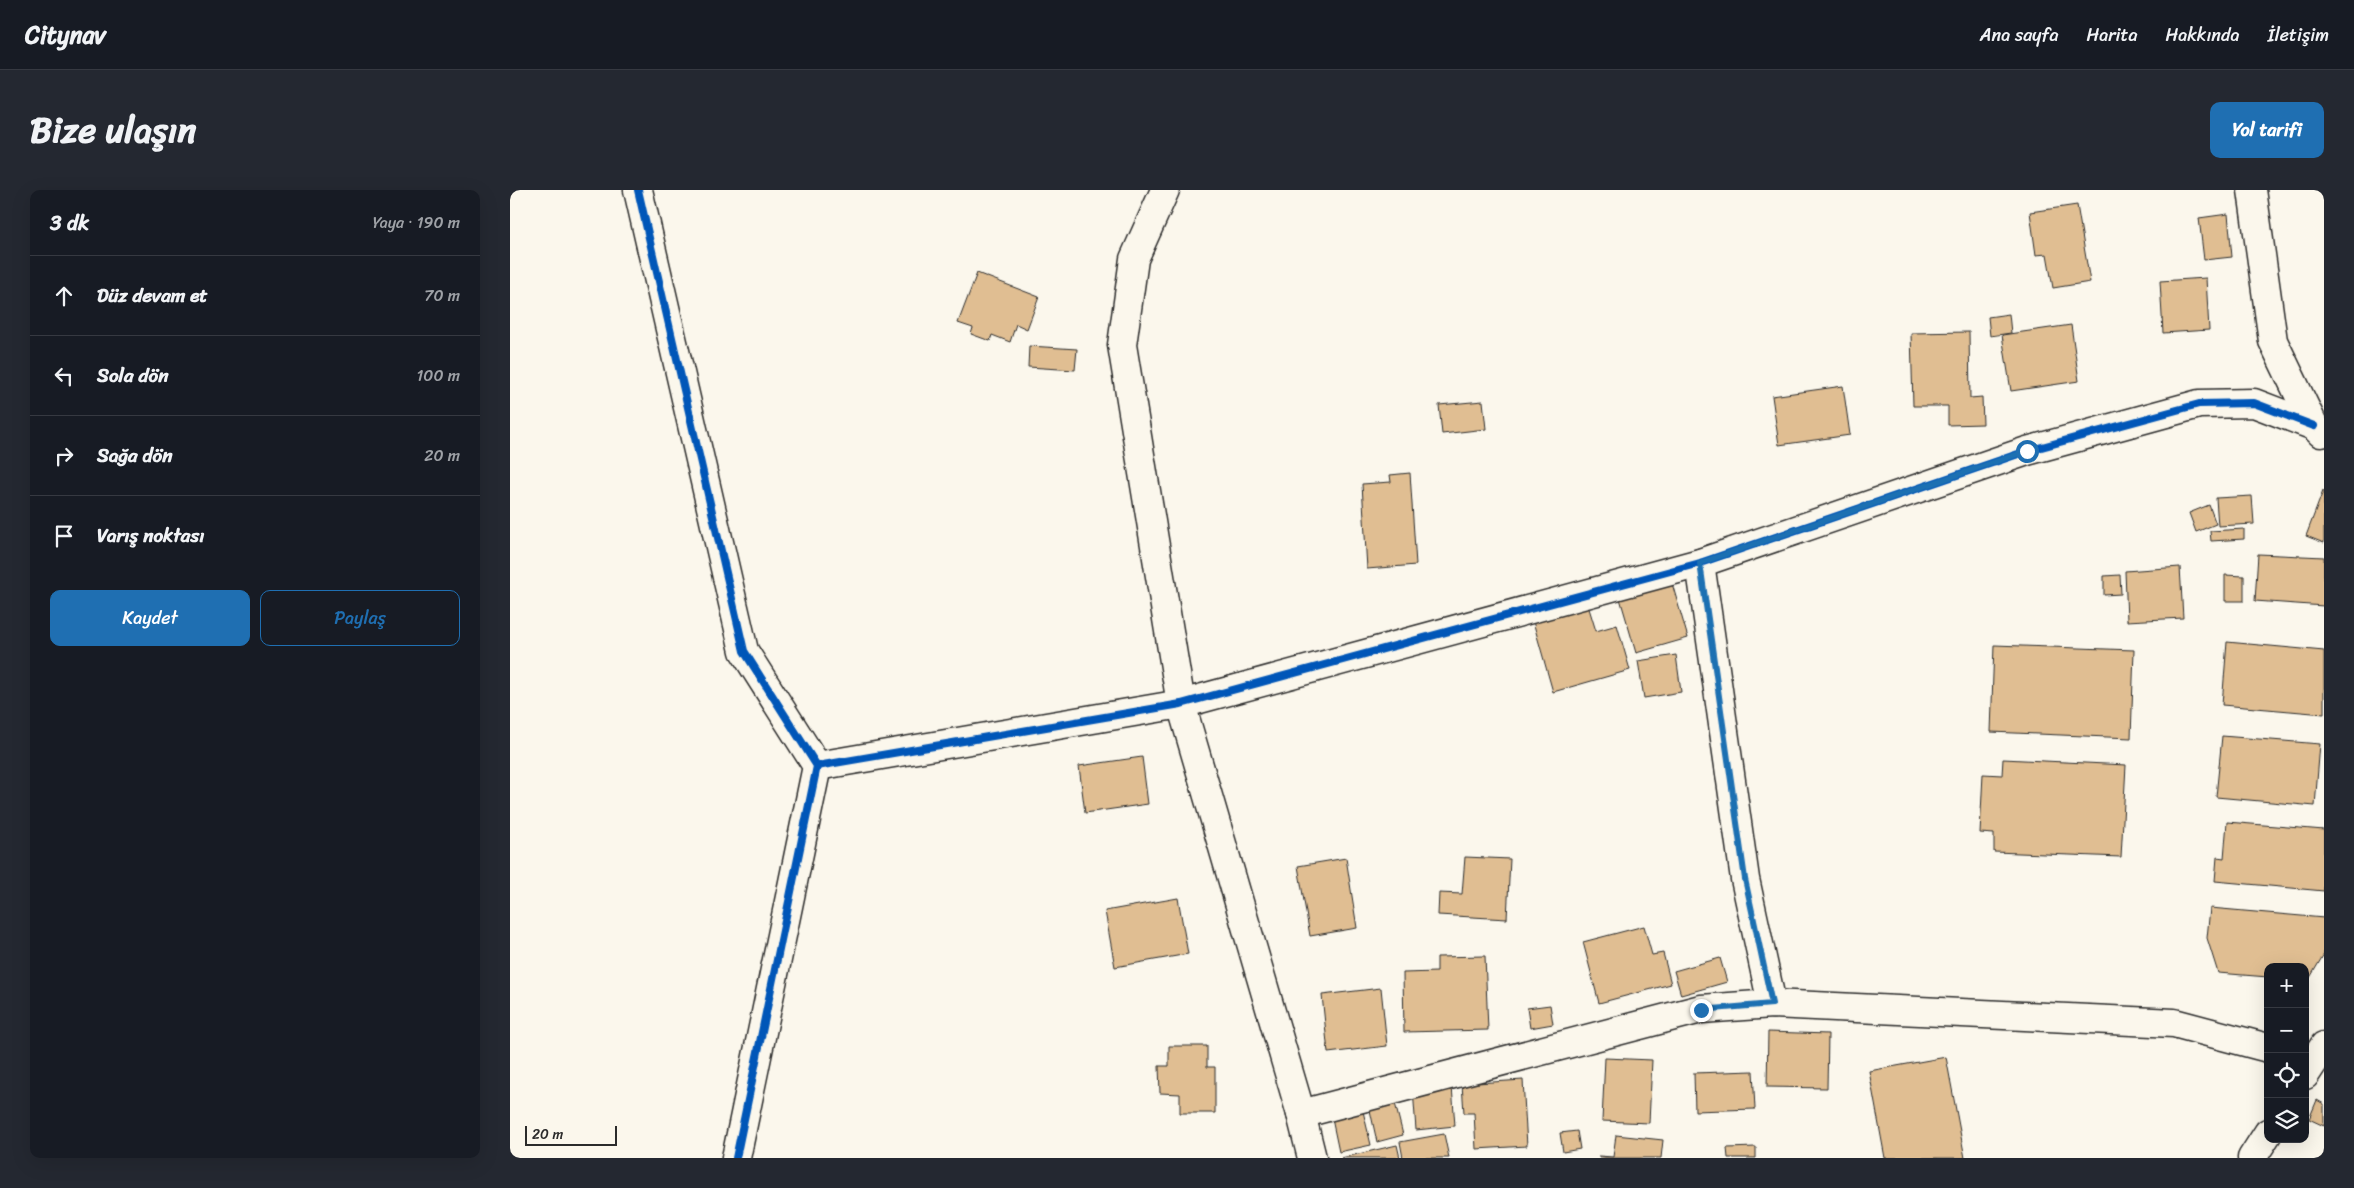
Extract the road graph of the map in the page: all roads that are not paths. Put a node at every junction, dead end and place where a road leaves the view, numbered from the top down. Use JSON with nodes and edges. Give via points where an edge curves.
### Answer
{"nodes":[{"id":1,"x":638,"y":190,"type":"edge"},
{"id":2,"x":1165,"y":190,"type":"edge"},
{"id":3,"x":2252,"y":190,"type":"edge"},
{"id":4,"x":2319,"y":431,"type":"edge"},
{"id":5,"x":1700,"y":563,"type":"junction"},
{"id":6,"x":1181,"y":704,"type":"junction"},
{"id":7,"x":817,"y":766,"type":"junction"},
{"id":8,"x":1772,"y":1004,"type":"junction"},
{"id":9,"x":2264,"y":1047,"type":"edge"},
{"id":10,"x":1301,"y":1114,"type":"junction"},
{"id":11,"x":2264,"y":1139,"type":"edge"},
{"id":12,"x":736,"y":1158,"type":"edge"},
{"id":13,"x":1312,"y":1158,"type":"edge"},
{"id":14,"x":2252,"y":1158,"type":"edge"}],
"edges":[{"from":1,"to":7,"type":"street","via":[[744,651]]},
{"from":2,"to":6,"type":"street","via":[[1134,259],[1122,345]]},
{"from":3,"to":4,"type":"street","via":[[2273,340]]},
{"from":4,"to":5,"type":"street","via":[[2254,403],[2199,404],[2027,451]]},
{"from":5,"to":6,"type":"street"},
{"from":5,"to":8,"type":"street","via":[[1745,879]]},
{"from":6,"to":7,"type":"street"},
{"from":6,"to":10,"type":"street"},
{"from":7,"to":12,"type":"street"},
{"from":8,"to":9,"type":"street","via":[[2174,1023]]},
{"from":8,"to":10,"type":"street","via":[[1701,1010]]},
{"from":10,"to":13,"type":"street"},
{"from":11,"to":14,"type":"street"}]}
